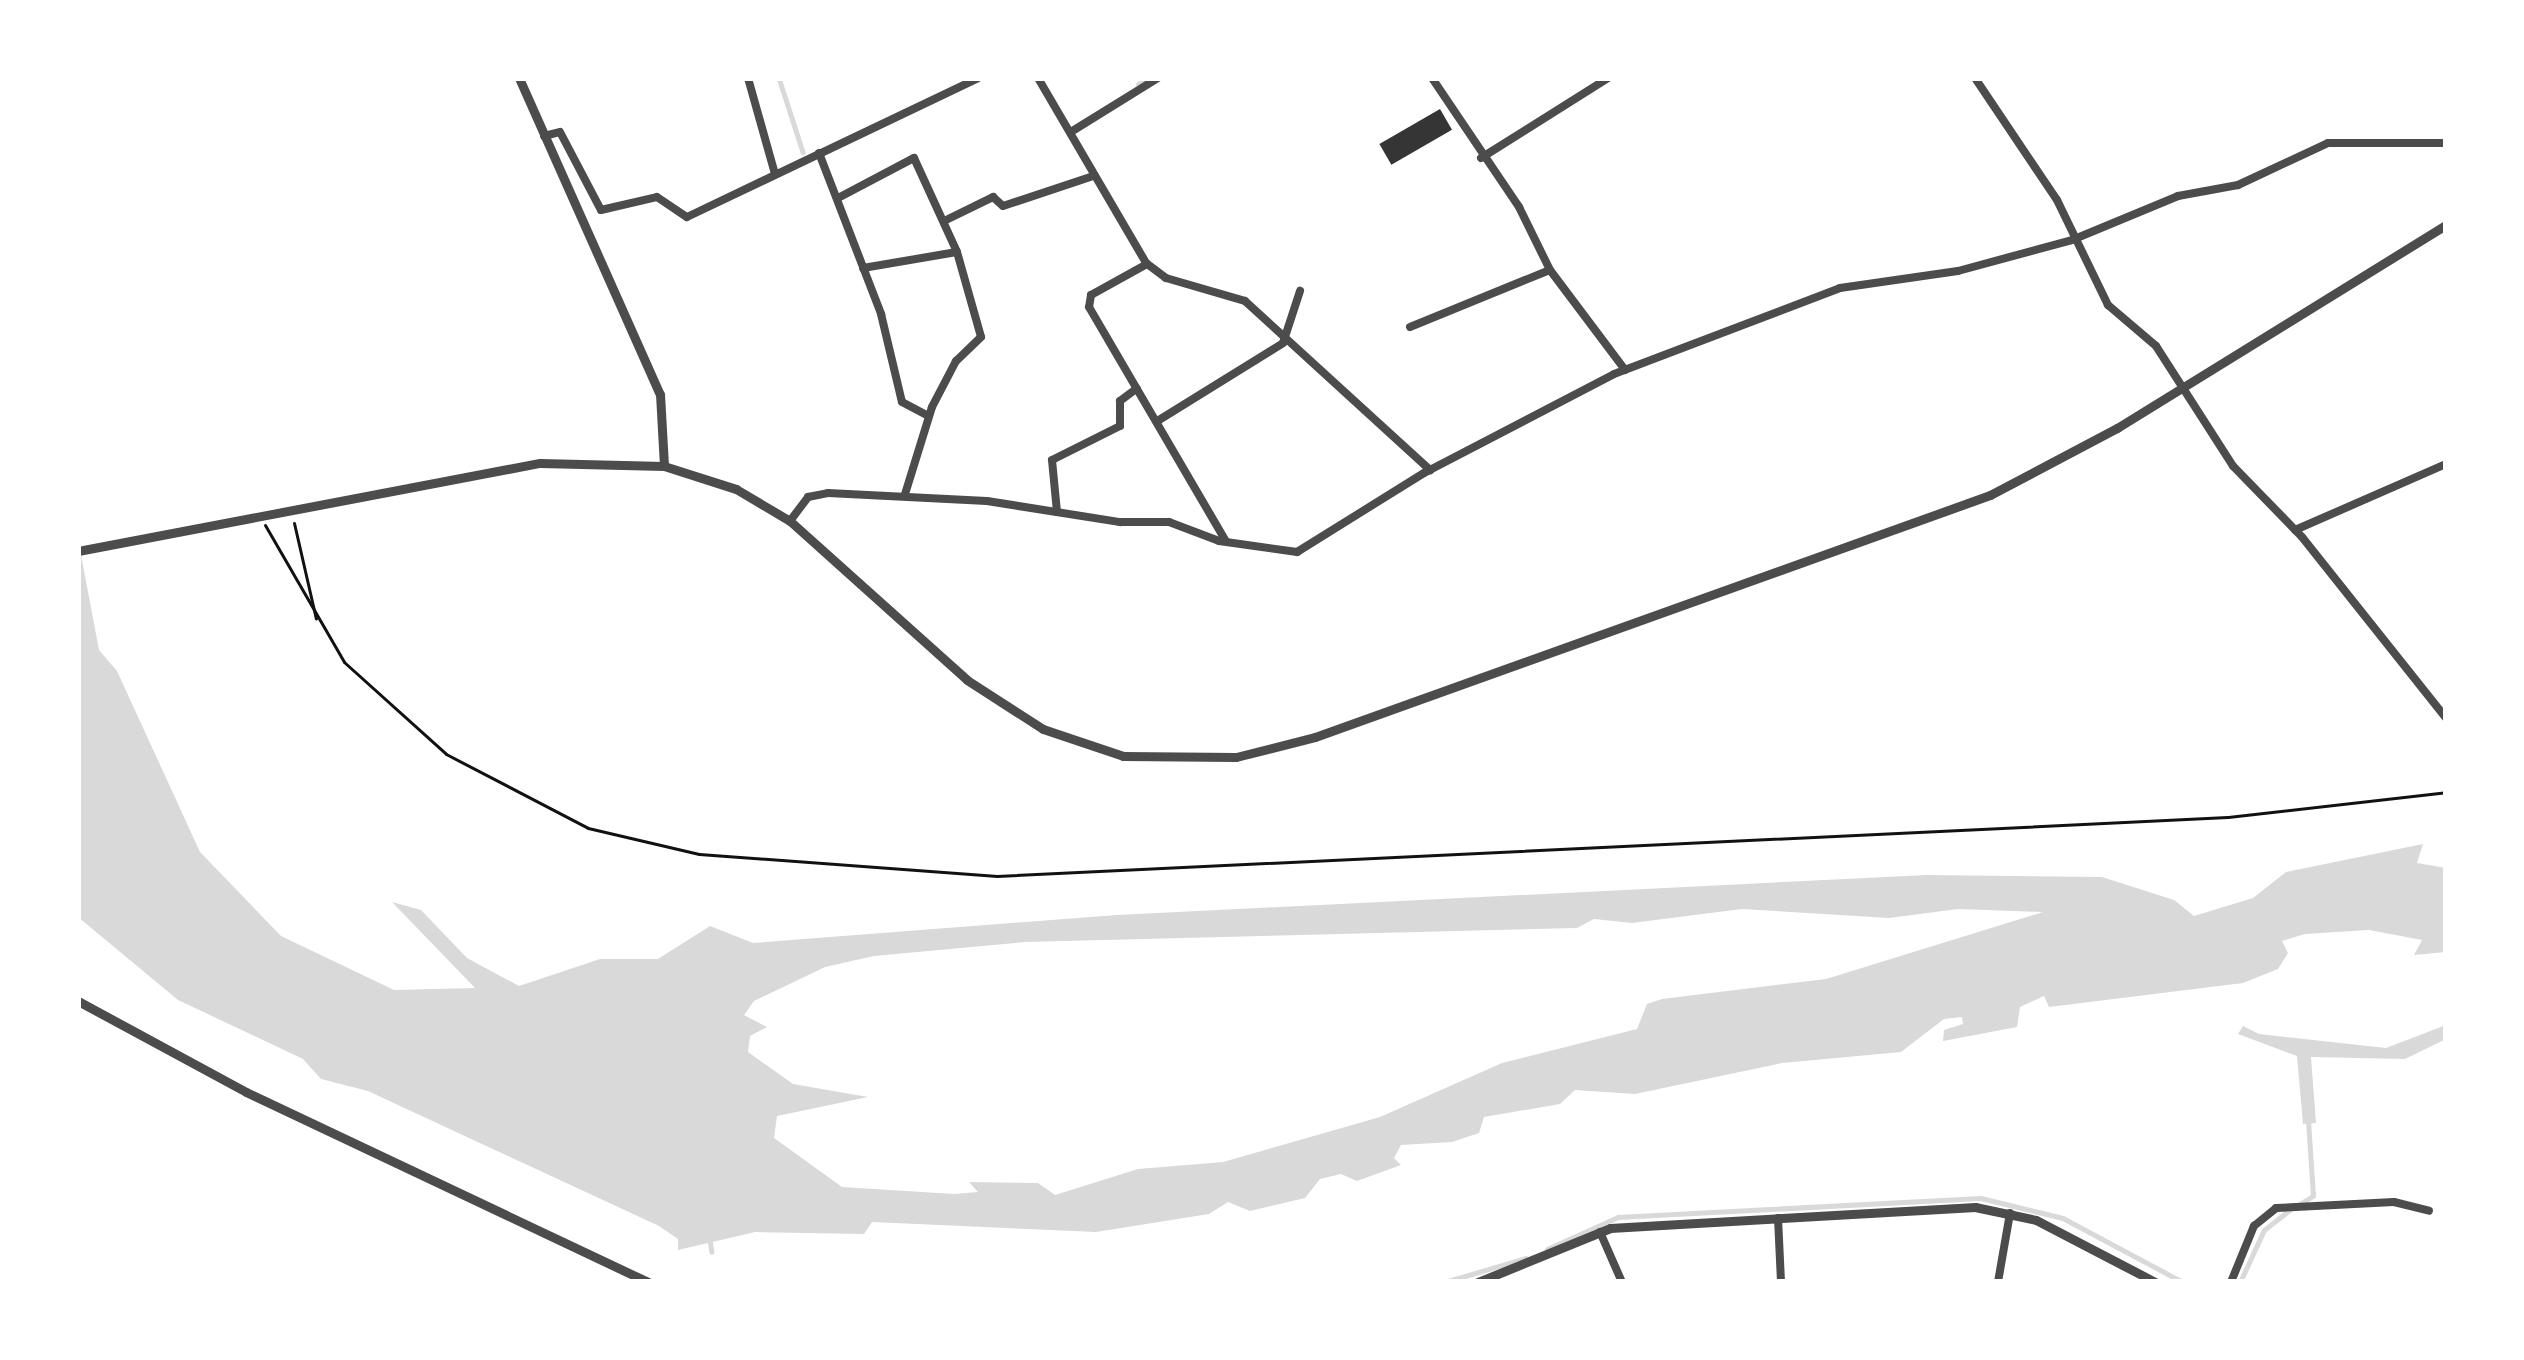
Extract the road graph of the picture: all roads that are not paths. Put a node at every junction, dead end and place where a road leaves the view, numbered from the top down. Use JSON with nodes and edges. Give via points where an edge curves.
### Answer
{"nodes":[{"id":1,"x":519,"y":78,"type":"edge"},
{"id":2,"x":748,"y":78,"type":"edge"},
{"id":3,"x":978,"y":78,"type":"edge"},
{"id":4,"x":1038,"y":78,"type":"edge"},
{"id":5,"x":1158,"y":78,"type":"edge"},
{"id":6,"x":1432,"y":78,"type":"edge"},
{"id":7,"x":1608,"y":78,"type":"edge"},
{"id":8,"x":1975,"y":78,"type":"edge"},
{"id":9,"x":1074,"y":130,"type":"junction"},
{"id":10,"x":544,"y":136,"type":"junction"},
{"id":11,"x":2446,"y":143,"type":"edge"},
{"id":12,"x":819,"y":153,"type":"junction"},
{"id":13,"x":1481,"y":158,"type":"junction"},
{"id":14,"x":775,"y":174,"type":"junction"},
{"id":15,"x":1090,"y":177,"type":"junction"},
{"id":16,"x":838,"y":198,"type":"junction"},
{"id":17,"x":944,"y":221,"type":"junction"},
{"id":18,"x":2446,"y":225,"type":"edge"},
{"id":19,"x":2072,"y":240,"type":"junction"},
{"id":20,"x":957,"y":253,"type":"junction"},
{"id":21,"x":1148,"y":264,"type":"junction"},
{"id":22,"x":863,"y":268,"type":"junction"},
{"id":23,"x":1550,"y":270,"type":"junction"},
{"id":24,"x":1300,"y":291,"type":"dead end"},
{"id":25,"x":1410,"y":327,"type":"dead end"},
{"id":26,"x":1283,"y":343,"type":"junction"},
{"id":27,"x":1624,"y":370,"type":"junction"},
{"id":28,"x":1138,"y":388,"type":"junction"},
{"id":29,"x":2180,"y":388,"type":"junction"},
{"id":30,"x":928,"y":416,"type":"junction"},
{"id":31,"x":1159,"y":420,"type":"junction"},
{"id":32,"x":2446,"y":464,"type":"edge"},
{"id":33,"x":664,"y":466,"type":"junction"},
{"id":34,"x":1430,"y":470,"type":"junction"},
{"id":35,"x":905,"y":494,"type":"dead end"},
{"id":36,"x":1057,"y":512,"type":"junction"},
{"id":37,"x":790,"y":521,"type":"junction"},
{"id":38,"x":2295,"y":530,"type":"junction"},
{"id":39,"x":1227,"y":542,"type":"junction"},
{"id":40,"x":78,"y":551,"type":"edge"},
{"id":41,"x":2446,"y":718,"type":"edge"},
{"id":42,"x":78,"y":1001,"type":"edge"},
{"id":43,"x":2429,"y":1211,"type":"dead end"},
{"id":44,"x":2010,"y":1212,"type":"junction"},
{"id":45,"x":1778,"y":1218,"type":"junction"},
{"id":46,"x":1600,"y":1232,"type":"junction"},
{"id":47,"x":648,"y":1282,"type":"edge"},
{"id":48,"x":1478,"y":1282,"type":"edge"},
{"id":49,"x":1622,"y":1282,"type":"edge"},
{"id":50,"x":1781,"y":1282,"type":"edge"},
{"id":51,"x":1998,"y":1282,"type":"edge"},
{"id":52,"x":2156,"y":1282,"type":"edge"},
{"id":53,"x":2231,"y":1282,"type":"edge"}],
"edges":[{"from":1,"to":10,"type":"street"},
{"from":2,"to":14,"type":"street"},
{"from":3,"to":12,"type":"street"},
{"from":4,"to":9,"type":"street"},
{"from":5,"to":9,"type":"street"},
{"from":6,"to":13,"type":"street"},
{"from":7,"to":13,"type":"street"},
{"from":8,"to":19,"type":"street","via":[[2054,195]]},
{"from":9,"to":15,"type":"street"},
{"from":10,"to":14,"type":"street","via":[[560,132],[604,211],[657,196],[687,217]]},
{"from":10,"to":33,"type":"street","via":[[660,394]]},
{"from":11,"to":19,"type":"street","via":[[2318,146],[2237,185],[2178,196]]},
{"from":12,"to":14,"type":"street"},
{"from":12,"to":16,"type":"street"},
{"from":13,"to":23,"type":"street","via":[[1519,207]]},
{"from":15,"to":17,"type":"street","via":[[1004,206],[993,197]]},
{"from":15,"to":21,"type":"street"},
{"from":16,"to":17,"type":"street","via":[[914,158]]},
{"from":16,"to":22,"type":"street"},
{"from":17,"to":20,"type":"street"},
{"from":18,"to":29,"type":"street"},
{"from":19,"to":27,"type":"street","via":[[1958,271],[1851,284]]},
{"from":19,"to":29,"type":"street","via":[[2108,304],[2156,346]]},
{"from":20,"to":22,"type":"street"},
{"from":20,"to":30,"type":"street","via":[[981,340],[956,361]]},
{"from":21,"to":26,"type":"street","via":[[1166,278],[1242,299]]},
{"from":21,"to":28,"type":"street","via":[[1088,301]]},
{"from":22,"to":30,"type":"street","via":[[902,402]]},
{"from":23,"to":25,"type":"street"},
{"from":23,"to":27,"type":"street"},
{"from":24,"to":26,"type":"street"},
{"from":26,"to":31,"type":"street"},
{"from":26,"to":34,"type":"street"},
{"from":27,"to":34,"type":"street"},
{"from":28,"to":31,"type":"street"},
{"from":28,"to":36,"type":"street","via":[[1120,401],[1120,426],[1052,460]]},
{"from":29,"to":37,"type":"street","via":[[2064,458],[1949,513],[1315,737],[1209,760],[1107,753],[1014,713]]},
{"from":29,"to":38,"type":"street","via":[[2234,466]]},
{"from":30,"to":35,"type":"street"},
{"from":31,"to":39,"type":"street"},
{"from":32,"to":38,"type":"street"},
{"from":33,"to":37,"type":"street","via":[[736,489]]},
{"from":33,"to":40,"type":"street","via":[[540,463]]},
{"from":34,"to":39,"type":"street","via":[[1304,550]]},
{"from":36,"to":37,"type":"street","via":[[828,493],[804,500]]},
{"from":36,"to":39,"type":"street","via":[[1169,522]]},
{"from":38,"to":41,"type":"street"},
{"from":42,"to":47,"type":"street","via":[[232,1084]]},
{"from":43,"to":53,"type":"street","via":[[2382,1202],[2276,1208],[2254,1226]]},
{"from":44,"to":45,"type":"street"},
{"from":44,"to":51,"type":"street"},
{"from":44,"to":52,"type":"street"},
{"from":45,"to":46,"type":"street"},
{"from":45,"to":50,"type":"street"},
{"from":46,"to":48,"type":"street"},
{"from":46,"to":49,"type":"street"}]}
